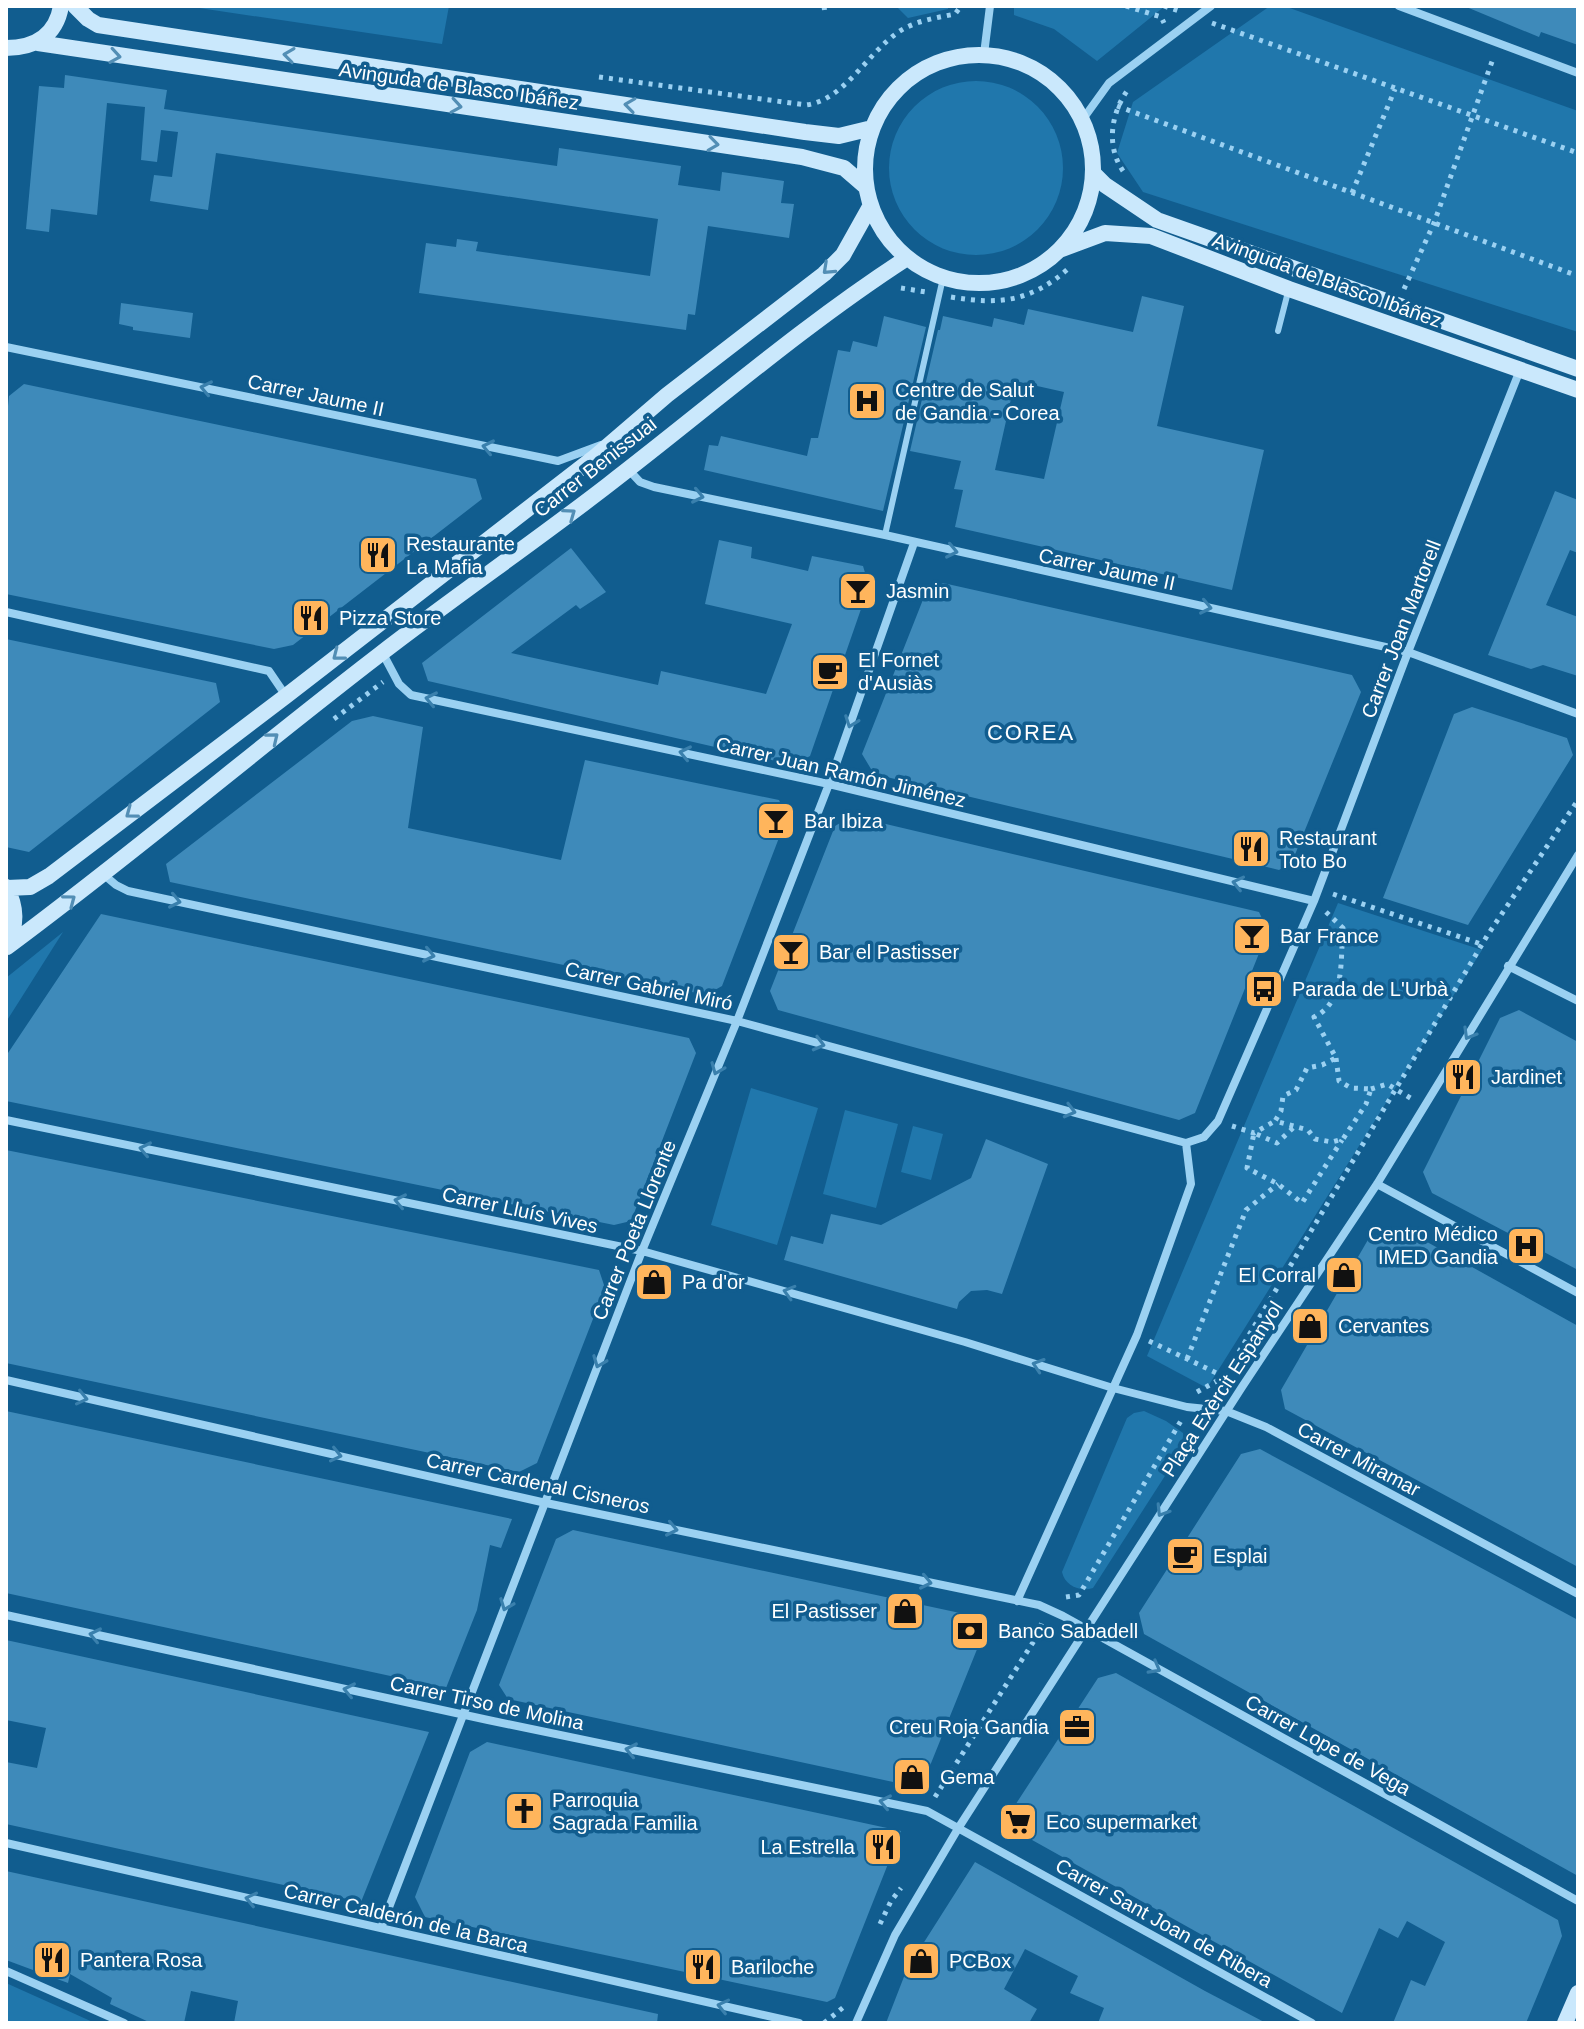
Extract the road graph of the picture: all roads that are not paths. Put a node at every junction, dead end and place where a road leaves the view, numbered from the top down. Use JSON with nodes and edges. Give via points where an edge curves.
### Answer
{"nodes":[{"id":1,"x":61,"y":6,"type":"edge"},
{"id":2,"x":75,"y":6,"type":"edge"},
{"id":3,"x":990,"y":6,"type":"edge"},
{"id":4,"x":1211,"y":6,"type":"edge"},
{"id":5,"x":1398,"y":6,"type":"edge"},
{"id":6,"x":38,"y":43,"type":"junction"},
{"id":7,"x":6,"y":48,"type":"edge"},
{"id":8,"x":984,"y":54,"type":"junction"},
{"id":9,"x":1578,"y":73,"type":"edge"},
{"id":10,"x":1083,"y":119,"type":"junction"},
{"id":11,"x":872,"y":128,"type":"junction"},
{"id":12,"x":1094,"y":174,"type":"junction"},
{"id":13,"x":866,"y":187,"type":"junction"},
{"id":14,"x":871,"y":205,"type":"junction"},
{"id":15,"x":1061,"y":249,"type":"junction"},
{"id":16,"x":907,"y":258,"type":"junction"},
{"id":17,"x":943,"y":278,"type":"junction"},
{"id":18,"x":1289,"y":289,"type":"junction"},
{"id":19,"x":1278,"y":331,"type":"dead end"},
{"id":20,"x":6,"y":347,"type":"edge"},
{"id":21,"x":1578,"y":369,"type":"edge"},
{"id":22,"x":1520,"y":370,"type":"junction"},
{"id":23,"x":1578,"y":390,"type":"edge"},
{"id":24,"x":616,"y":439,"type":"junction"},
{"id":25,"x":627,"y":468,"type":"junction"},
{"id":26,"x":885,"y":535,"type":"junction"},
{"id":27,"x":914,"y":543,"type":"junction"},
{"id":28,"x":6,"y":612,"type":"edge"},
{"id":29,"x":382,"y":652,"type":"junction"},
{"id":30,"x":1408,"y":652,"type":"junction"},
{"id":31,"x":286,"y":696,"type":"junction"},
{"id":32,"x":1578,"y":714,"type":"edge"},
{"id":33,"x":829,"y":784,"type":"junction"},
{"id":34,"x":1578,"y":855,"type":"edge"},
{"id":35,"x":103,"y":874,"type":"junction"},
{"id":36,"x":7,"y":887,"type":"edge"},
{"id":37,"x":1314,"y":901,"type":"junction"},
{"id":38,"x":6,"y":947,"type":"edge"},
{"id":39,"x":1508,"y":966,"type":"junction"},
{"id":40,"x":1578,"y":1001,"type":"edge"},
{"id":41,"x":737,"y":1021,"type":"junction"},
{"id":42,"x":6,"y":1120,"type":"edge"},
{"id":43,"x":1186,"y":1143,"type":"junction"},
{"id":44,"x":1377,"y":1184,"type":"junction"},
{"id":45,"x":642,"y":1251,"type":"junction"},
{"id":46,"x":1578,"y":1293,"type":"edge"},
{"id":47,"x":6,"y":1380,"type":"edge"},
{"id":48,"x":1113,"y":1388,"type":"junction"},
{"id":49,"x":1226,"y":1411,"type":"junction"},
{"id":50,"x":546,"y":1503,"type":"junction"},
{"id":51,"x":1578,"y":1594,"type":"edge"},
{"id":52,"x":1017,"y":1601,"type":"junction"},
{"id":53,"x":6,"y":1615,"type":"edge"},
{"id":54,"x":1063,"y":1616,"type":"joint"},
{"id":55,"x":1087,"y":1630,"type":"junction"},
{"id":56,"x":463,"y":1715,"type":"junction"},
{"id":57,"x":959,"y":1827,"type":"junction"},
{"id":58,"x":6,"y":1843,"type":"edge"},
{"id":59,"x":1578,"y":1901,"type":"edge"},
{"id":60,"x":381,"y":1928,"type":"junction"},
{"id":61,"x":6,"y":1971,"type":"edge"},
{"id":62,"x":1578,"y":1993,"type":"edge"},
{"id":63,"x":124,"y":2023,"type":"edge"},
{"id":64,"x":799,"y":2023,"type":"edge"},
{"id":65,"x":856,"y":2023,"type":"edge"},
{"id":66,"x":1312,"y":2023,"type":"edge"},
{"id":67,"x":1565,"y":2023,"type":"edge"}],
"edges":[{"from":1,"to":6,"type":"main road","via":[[53,28]]},
{"from":11,"to":2,"type":"main road","name":"Avinguda de Blasco Ibáñez","one_way":true,"via":[[839,136],[805,132],[194,40],[98,25]]},
{"from":3,"to":8,"type":"street"},
{"from":4,"to":10,"type":"street","via":[[1109,83]]},
{"from":5,"to":9,"type":"street"},
{"from":6,"to":7,"type":"main road","name":"Avinguda de Blasco Ibáñez"},
{"from":6,"to":13,"type":"main road","name":"Avinguda de Blasco Ibáñez","one_way":true,"via":[[802,157],[844,168]]},
{"from":8,"to":10,"type":"main road","via":[[1042,73]]},
{"from":8,"to":11,"type":"main road","via":[[949,59],[916,73],[890,97]]},
{"from":10,"to":12,"type":"main road"},
{"from":11,"to":13,"type":"main road","via":[[865,157]]},
{"from":12,"to":15,"type":"main road","via":[[1078,227]]},
{"from":12,"to":21,"type":"main road","name":"Avinguda de Blasco Ibáñez","via":[[1157,220]]},
{"from":13,"to":14,"type":"main road"},
{"from":14,"to":16,"type":"main road","via":[[887,237]]},
{"from":14,"to":24,"type":"main road","name":"Carrer Benissuai","one_way":true,"via":[[843,255],[824,274]]},
{"from":15,"to":17,"type":"main road","via":[[1010,279],[981,283]]},
{"from":15,"to":18,"type":"main road","name":"Avinguda de Blasco Ibáñez","via":[[1105,233],[1151,236]]},
{"from":16,"to":17,"type":"main road"},
{"from":16,"to":25,"type":"main road","name":"Carrer Benissuai","via":[[856,291]]},
{"from":17,"to":26,"type":"lane"},
{"from":18,"to":19,"type":"lane"},
{"from":18,"to":22,"type":"main road","name":"Avinguda de Blasco Ibáñez"},
{"from":24,"to":20,"type":"street","name":"Carrer Jaume II","one_way":true,"via":[[558,461]]},
{"from":22,"to":23,"type":"main road","name":"Avinguda de Blasco Ibáñez"},
{"from":22,"to":30,"type":"street","name":"Carrer Joan Martorell"},
{"from":24,"to":31,"type":"main road","name":"Carrer Benissuai","one_way":true},
{"from":25,"to":26,"type":"street","name":"Carrer Jaume II","one_way":true,"via":[[654,487]]},
{"from":29,"to":25,"type":"main road","name":"Carrer Benissuai","one_way":true},
{"from":26,"to":27,"type":"street","name":"Carrer Jaume II"},
{"from":27,"to":30,"type":"street","name":"Carrer Jaume II","one_way":true},
{"from":27,"to":33,"type":"street","name":"Carrer Poeta Llorente","one_way":true},
{"from":28,"to":31,"type":"street","via":[[269,671]]},
{"from":33,"to":29,"type":"street","name":"Carrer Juan Ramón Jiménez","one_way":true,"via":[[411,695],[392,675]]},
{"from":35,"to":29,"type":"main road","name":"Carrer Benissuai","one_way":true},
{"from":30,"to":32,"type":"street","name":"Carrer Jaume II"},
{"from":30,"to":37,"type":"street","name":"Carrer Joan Martorell"},
{"from":31,"to":36,"type":"main road","name":"Carrer Benissuai","one_way":true,"via":[[49,876],[30,887]]},
{"from":37,"to":33,"type":"street","name":"Carrer Juan Ramón Jiménez","one_way":true},
{"from":33,"to":41,"type":"street","name":"Carrer Poeta Llorente"},
{"from":34,"to":39,"type":"street","name":"Plaça Exèrcit Espanyol"},
{"from":38,"to":35,"type":"main road","name":"Carrer Benissuai","one_way":true},
{"from":35,"to":41,"type":"street","name":"Carrer Gabriel Miró","one_way":true,"via":[[128,891]]},
{"from":36,"to":38,"type":"main road","via":[[15,918]]},
{"from":37,"to":43,"type":"street","via":[[1218,1121],[1204,1137]]},
{"from":39,"to":40,"type":"street"},
{"from":39,"to":44,"type":"street","name":"Plaça Exèrcit Espanyol","one_way":true},
{"from":41,"to":43,"type":"street","name":"Carrer Gabriel Miró","one_way":true},
{"from":41,"to":45,"type":"street","name":"Carrer Poeta Llorente","one_way":true},
{"from":45,"to":42,"type":"street","name":"Carrer Lluís Vives","one_way":true},
{"from":43,"to":48,"type":"street","via":[[1191,1184]]},
{"from":44,"to":46,"type":"street"},
{"from":44,"to":49,"type":"street","name":"Plaça Exèrcit Espanyol"},
{"from":48,"to":45,"type":"street","name":"Carrer Lluís Vives","one_way":true},
{"from":45,"to":50,"type":"street","name":"Carrer Poeta Llorente","one_way":true},
{"from":47,"to":50,"type":"street","name":"Carrer Cardenal Cisneros","one_way":true},
{"from":48,"to":49,"type":"street","name":"Carrer Miramar"},
{"from":48,"to":52,"type":"street"},
{"from":49,"to":51,"type":"street","name":"Carrer Miramar"},
{"from":49,"to":55,"type":"street","name":"Plaça Exèrcit Espanyol","one_way":true},
{"from":50,"to":52,"type":"street","name":"Carrer Cardenal Cisneros","one_way":true},
{"from":50,"to":56,"type":"street","name":"Carrer Poeta Llorente","one_way":true},
{"from":52,"to":54,"type":"street","name":"Carrer Cardenal Cisneros"},
{"from":56,"to":53,"type":"street","name":"Carrer Tirso de Molina","one_way":true},
{"from":54,"to":55,"type":"street","name":"Carrer Lope de Vega"},
{"from":55,"to":57,"type":"street","name":"Plaça Exèrcit Espanyol"},
{"from":55,"to":59,"type":"street","name":"Carrer Lope de Vega","one_way":true},
{"from":57,"to":56,"type":"street","name":"Carrer Tirso de Molina","one_way":true,"via":[[920,1810]]},
{"from":56,"to":60,"type":"street","name":"Carrer Poeta Llorente"},
{"from":57,"to":65,"type":"street","name":"Plaça Exèrcit Espanyol","via":[[902,1923]]},
{"from":57,"to":66,"type":"street","name":"Carrer Sant Joan de Ribera"},
{"from":60,"to":58,"type":"street","name":"Carrer Calderón de la Barca","one_way":true},
{"from":64,"to":60,"type":"street","name":"Carrer Calderón de la Barca","one_way":true},
{"from":61,"to":63,"type":"street"},
{"from":62,"to":67,"type":"main road"}]}
